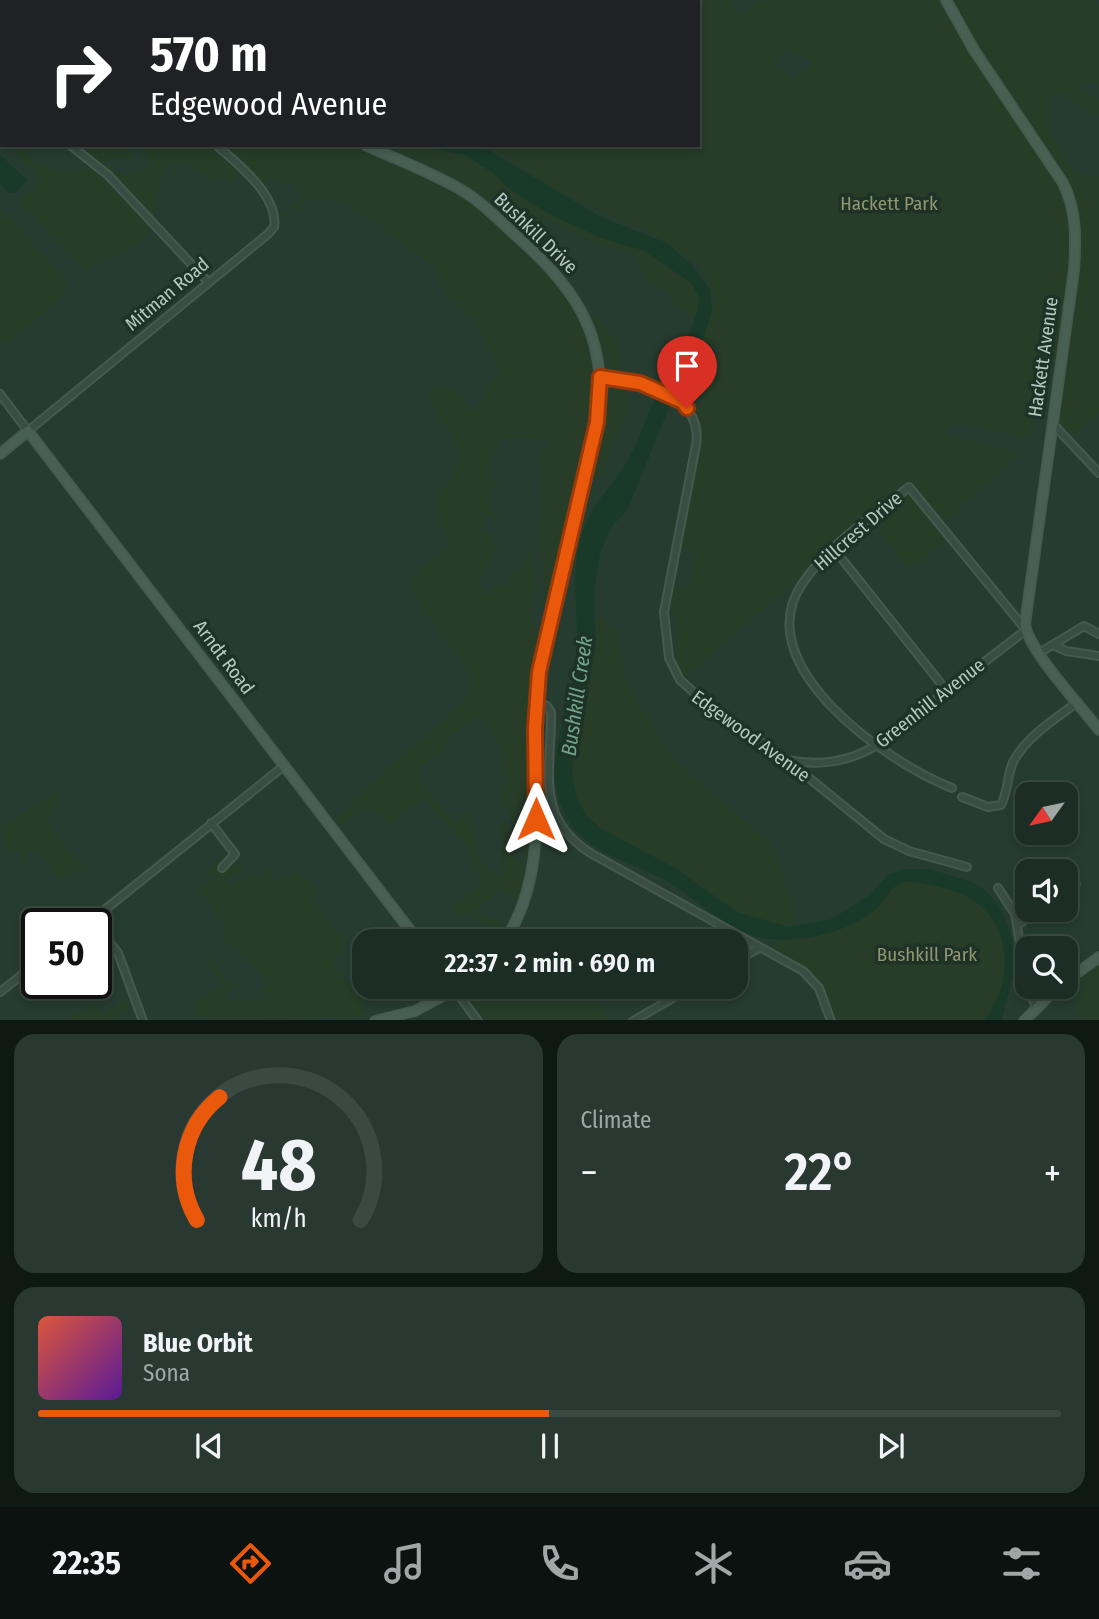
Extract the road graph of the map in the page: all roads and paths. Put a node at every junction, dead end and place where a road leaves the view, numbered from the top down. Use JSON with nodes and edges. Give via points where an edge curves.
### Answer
{"nodes":[{"id":1,"x":946,"y":0,"type":"edge"},
{"id":2,"x":73,"y":147,"type":"edge"},
{"id":3,"x":218,"y":147,"type":"edge"},
{"id":4,"x":369,"y":147,"type":"edge"},
{"id":5,"x":208,"y":282,"type":"junction"},
{"id":6,"x":600,"y":377,"type":"junction"},
{"id":7,"x":0,"y":394,"type":"edge"},
{"id":8,"x":1052,"y":423,"type":"junction"},
{"id":9,"x":28,"y":431,"type":"junction"},
{"id":10,"x":0,"y":454,"type":"edge"},
{"id":11,"x":1099,"y":473,"type":"edge"},
{"id":12,"x":834,"y":549,"type":"junction"},
{"id":13,"x":1026,"y":630,"type":"junction"},
{"id":14,"x":1099,"y":634,"type":"edge"},
{"id":15,"x":1053,"y":645,"type":"junction"},
{"id":16,"x":1039,"y":653,"type":"junction"},
{"id":17,"x":1099,"y":656,"type":"edge"},
{"id":18,"x":946,"y":690,"type":"junction"},
{"id":19,"x":536,"y":701,"type":"junction"},
{"id":20,"x":1078,"y":702,"type":"junction"},
{"id":21,"x":1099,"y":730,"type":"edge"},
{"id":22,"x":877,"y":745,"type":"junction"},
{"id":23,"x":787,"y":760,"type":"junction"},
{"id":24,"x":285,"y":765,"type":"junction"},
{"id":25,"x":952,"y":788,"type":"dead end"},
{"id":26,"x":962,"y":797,"type":"dead end"},
{"id":27,"x":211,"y":823,"type":"junction"},
{"id":28,"x":967,"y":867,"type":"dead end"},
{"id":29,"x":222,"y":868,"type":"dead end"},
{"id":30,"x":998,"y":888,"type":"dead end"},
{"id":31,"x":111,"y":908,"type":"edge"},
{"id":32,"x":1021,"y":922,"type":"edge"},
{"id":33,"x":1017,"y":925,"type":"junction"},
{"id":34,"x":409,"y":929,"type":"edge"},
{"id":35,"x":511,"y":929,"type":"edge"},
{"id":36,"x":1019,"y":936,"type":"edge"},
{"id":37,"x":112,"y":946,"type":"edge"},
{"id":38,"x":759,"y":948,"type":"junction"},
{"id":39,"x":748,"y":954,"type":"edge"},
{"id":40,"x":1099,"y":957,"type":"edge"},
{"id":41,"x":1078,"y":972,"type":"edge"},
{"id":42,"x":21,"y":976,"type":"edge"},
{"id":43,"x":0,"y":992,"type":"edge"},
{"id":44,"x":436,"y":999,"type":"edge"},
{"id":45,"x":463,"y":999,"type":"edge"},
{"id":46,"x":671,"y":999,"type":"edge"},
{"id":47,"x":1033,"y":999,"type":"edge"},
{"id":48,"x":1045,"y":999,"type":"edge"},
{"id":49,"x":1036,"y":1008,"type":"junction"},
{"id":50,"x":143,"y":1020,"type":"edge"},
{"id":51,"x":375,"y":1020,"type":"edge"},
{"id":52,"x":478,"y":1020,"type":"edge"},
{"id":53,"x":633,"y":1020,"type":"edge"},
{"id":54,"x":831,"y":1020,"type":"edge"},
{"id":55,"x":1024,"y":1020,"type":"edge"}],
"edges":[{"from":1,"to":8,"type":"main road","name":"Hackett Avenue","via":[[1072,204],[1074,270]]},
{"from":2,"to":5,"type":"street","via":[[108,175]]},
{"from":3,"to":5,"type":"street","name":"Mitman Road","via":[[264,195],[275,222],[268,234]]},
{"from":4,"to":6,"type":"main road","name":"Bushkill Drive","via":[[464,192],[548,264],[584,314]]},
{"from":5,"to":9,"type":"street","name":"Mitman Road"},
{"from":6,"to":19,"type":"main road","name":"Bushkill Drive","via":[[597,422],[543,652]]},
{"from":6,"to":23,"type":"street","name":"Edgewood Avenue","via":[[634,382],[683,402],[694,419],[697,438],[664,612],[669,658],[689,691]]},
{"from":7,"to":9,"type":"street","name":"Arndt Road"},
{"from":8,"to":11,"type":"street"},
{"from":8,"to":13,"type":"main road","name":"Hackett Avenue","via":[[1024,613]]},
{"from":9,"to":10,"type":"main road","name":"Mitman Road"},
{"from":9,"to":24,"type":"main road","name":"Arndt Road"},
{"from":12,"to":13,"type":"street","name":"Hillcrest Drive","via":[[909,487]]},
{"from":12,"to":18,"type":"street"},
{"from":12,"to":22,"type":"street","name":"Hillcrest Drive","via":[[800,585],[789,616],[789,638],[816,687]]},
{"from":13,"to":16,"type":"main road"},
{"from":13,"to":18,"type":"street","name":"Greenhill Avenue"},
{"from":14,"to":15,"type":"street","via":[[1084,626]]},
{"from":15,"to":16,"type":"street"},
{"from":15,"to":17,"type":"street"},
{"from":16,"to":20,"type":"main road"},
{"from":18,"to":22,"type":"street","name":"Greenhill Avenue"},
{"from":19,"to":35,"type":"main road","name":"Bushkill Drive","via":[[533,874]]},
{"from":19,"to":38,"type":"street","via":[[551,712],[549,792],[558,820],[573,840]]},
{"from":20,"to":21,"type":"main road"},
{"from":20,"to":26,"type":"street","via":[[1018,754],[1001,805],[979,805]]},
{"from":22,"to":23,"type":"street","name":"Greenhill Avenue","via":[[834,762]]},
{"from":22,"to":25,"type":"street","name":"Hillcrest Drive","via":[[915,771]]},
{"from":23,"to":28,"type":"street","name":"Edgewood Avenue","via":[[896,847]]},
{"from":24,"to":27,"type":"street"},
{"from":24,"to":34,"type":"main road","name":"Arndt Road"},
{"from":27,"to":29,"type":"street","via":[[235,855]]},
{"from":27,"to":31,"type":"street"},
{"from":30,"to":33,"type":"street","via":[[1011,904]]},
{"from":32,"to":33,"type":"street"},
{"from":33,"to":36,"type":"street"},
{"from":37,"to":50,"type":"street"},
{"from":38,"to":39,"type":"street"},
{"from":38,"to":54,"type":"street","via":[[807,974],[819,988]]},
{"from":40,"to":41,"type":"main road"},
{"from":42,"to":43,"type":"street"},
{"from":44,"to":51,"type":"main road","via":[[415,1011]]},
{"from":45,"to":52,"type":"street"},
{"from":46,"to":53,"type":"street"},
{"from":47,"to":49,"type":"street"},
{"from":48,"to":49,"type":"main road"},
{"from":49,"to":55,"type":"main road"}]}
